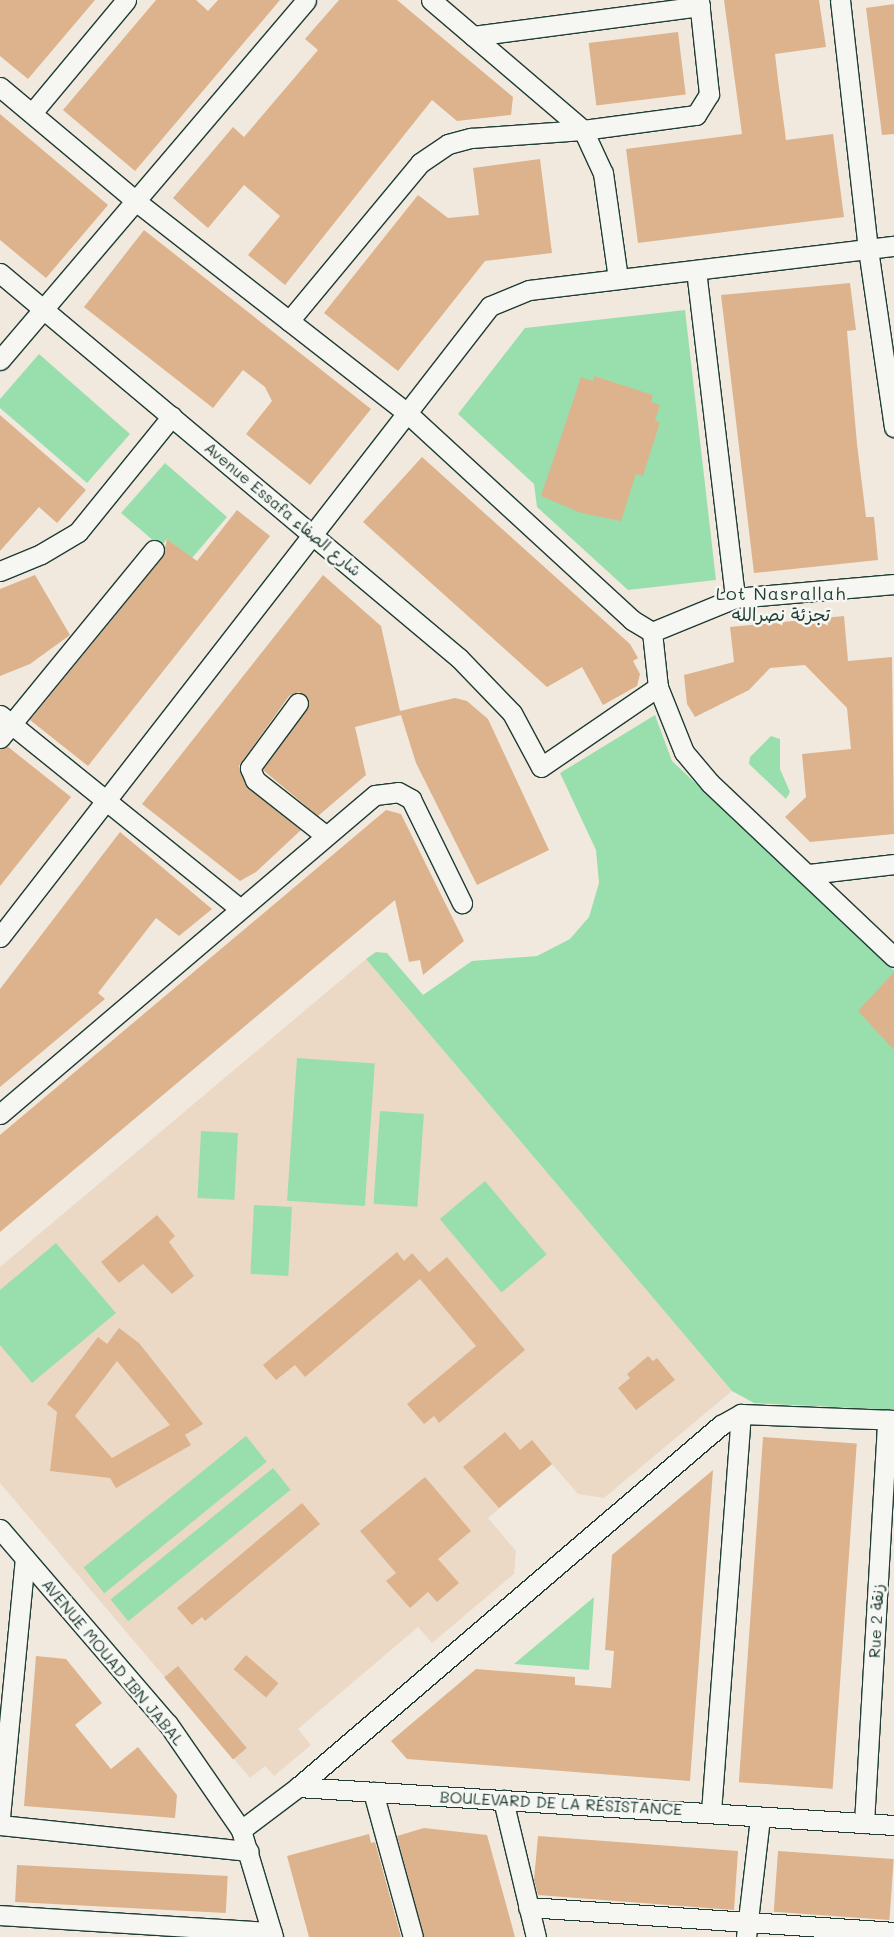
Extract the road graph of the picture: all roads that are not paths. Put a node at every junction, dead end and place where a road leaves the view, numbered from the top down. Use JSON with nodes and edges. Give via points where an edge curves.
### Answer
{"nodes":[{"id":1,"x":126,"y":0,"type":"edge"},
{"id":2,"x":306,"y":0,"type":"edge"},
{"id":3,"x":431,"y":0,"type":"edge"},
{"id":4,"x":840,"y":0,"type":"edge"},
{"id":5,"x":700,"y":3,"type":"edge"},
{"id":6,"x":473,"y":36,"type":"junction"},
{"id":7,"x":0,"y":87,"type":"edge"},
{"id":8,"x":32,"y":112,"type":"junction"},
{"id":9,"x":583,"y":130,"type":"junction"},
{"id":10,"x":137,"y":202,"type":"junction"},
{"id":11,"x":894,"y":246,"type":"edge"},
{"id":12,"x":868,"y":250,"type":"junction"},
{"id":13,"x":696,"y":270,"type":"junction"},
{"id":14,"x":0,"y":273,"type":"edge"},
{"id":15,"x":618,"y":279,"type":"junction"},
{"id":16,"x":45,"y":310,"type":"junction"},
{"id":17,"x":289,"y":322,"type":"junction"},
{"id":18,"x":0,"y":360,"type":"edge"},
{"id":19,"x":406,"y":412,"type":"junction"},
{"id":20,"x":172,"y":416,"type":"junction"},
{"id":21,"x":894,"y":426,"type":"edge"},
{"id":22,"x":315,"y":535,"type":"junction"},
{"id":23,"x":154,"y":550,"type":"dead end"},
{"id":24,"x":0,"y":571,"type":"edge"},
{"id":25,"x":894,"y":584,"type":"edge"},
{"id":26,"x":735,"y":598,"type":"junction"},
{"id":27,"x":652,"y":632,"type":"junction"},
{"id":28,"x":658,"y":687,"type":"junction"},
{"id":29,"x":298,"y":703,"type":"dead end"},
{"id":30,"x":6,"y":719,"type":"edge"},
{"id":31,"x":0,"y":738,"type":"edge"},
{"id":32,"x":105,"y":799,"type":"junction"},
{"id":33,"x":325,"y":835,"type":"junction"},
{"id":34,"x":894,"y":864,"type":"edge"},
{"id":35,"x":809,"y":874,"type":"junction"},
{"id":36,"x":462,"y":903,"type":"dead end"},
{"id":37,"x":239,"y":908,"type":"junction"},
{"id":38,"x":0,"y":937,"type":"edge"},
{"id":39,"x":894,"y":957,"type":"edge"},
{"id":40,"x":0,"y":1114,"type":"edge"},
{"id":41,"x":740,"y":1414,"type":"junction"},
{"id":42,"x":891,"y":1420,"type":"edge"},
{"id":43,"x":2,"y":1534,"type":"edge"},
{"id":44,"x":25,"y":1558,"type":"junction"},
{"id":45,"x":6,"y":1671,"type":"edge"},
{"id":46,"x":298,"y":1787,"type":"junction"},
{"id":47,"x":373,"y":1792,"type":"junction"},
{"id":48,"x":503,"y":1800,"type":"junction"},
{"id":49,"x":711,"y":1812,"type":"junction"},
{"id":50,"x":0,"y":1817,"type":"edge"},
{"id":51,"x":760,"y":1818,"type":"junction"},
{"id":52,"x":864,"y":1823,"type":"junction"},
{"id":53,"x":0,"y":1825,"type":"edge"},
{"id":54,"x":894,"y":1825,"type":"edge"},
{"id":55,"x":242,"y":1830,"type":"junction"},
{"id":56,"x":249,"y":1851,"type":"junction"},
{"id":57,"x":528,"y":1907,"type":"junction"},
{"id":58,"x":0,"y":1916,"type":"edge"},
{"id":59,"x":127,"y":1930,"type":"edge"},
{"id":60,"x":748,"y":1930,"type":"edge"},
{"id":61,"x":894,"y":1932,"type":"edge"},
{"id":62,"x":272,"y":1934,"type":"edge"},
{"id":63,"x":413,"y":1937,"type":"edge"},
{"id":64,"x":536,"y":1937,"type":"edge"}],
"edges":[{"from":1,"to":8,"type":"street"},
{"from":2,"to":10,"type":"street"},
{"from":3,"to":6,"type":"street"},
{"from":4,"to":12,"type":"street"},
{"from":5,"to":6,"type":"street"},
{"from":5,"to":9,"type":"street","via":[[709,94],[696,114]]},
{"from":6,"to":9,"type":"street"},
{"from":7,"to":8,"type":"street"},
{"from":8,"to":10,"type":"street"},
{"from":9,"to":15,"type":"street","via":[[603,172]]},
{"from":9,"to":17,"type":"street","via":[[470,138],[433,153]]},
{"from":10,"to":16,"type":"street"},
{"from":10,"to":17,"type":"street"},
{"from":11,"to":12,"type":"street"},
{"from":12,"to":13,"type":"street"},
{"from":12,"to":21,"type":"street"},
{"from":13,"to":15,"type":"street"},
{"from":13,"to":26,"type":"street"},
{"from":14,"to":16,"type":"street","name":"Avenue Essafa شارع الصفاء"},
{"from":15,"to":19,"type":"street","via":[[507,296],[490,306]]},
{"from":16,"to":18,"type":"street"},
{"from":16,"to":20,"type":"street","name":"Avenue Essafa شارع الصفاء"},
{"from":17,"to":19,"type":"street"},
{"from":19,"to":22,"type":"street"},
{"from":19,"to":27,"type":"street","via":[[632,620]]},
{"from":20,"to":22,"type":"street","name":"Avenue Essafa شارع الصفاء"},
{"from":20,"to":24,"type":"street","via":[[78,532],[40,554]]},
{"from":22,"to":28,"type":"street","name":"Avenue Essafa شارع الصفاء","via":[[460,658],[512,713],[541,767]]},
{"from":22,"to":32,"type":"street"},
{"from":23,"to":30,"type":"street"},
{"from":25,"to":26,"type":"street"},
{"from":26,"to":27,"type":"street"},
{"from":27,"to":28,"type":"street"},
{"from":28,"to":35,"type":"street","via":[[684,752],[710,783]]},
{"from":29,"to":33,"type":"street","via":[[250,768],[255,780]]},
{"from":30,"to":31,"type":"street"},
{"from":30,"to":32,"type":"street"},
{"from":32,"to":37,"type":"street"},
{"from":32,"to":38,"type":"street"},
{"from":33,"to":36,"type":"street","via":[[375,795],[398,792],[411,799],[422,814]]},
{"from":33,"to":37,"type":"street"},
{"from":34,"to":35,"type":"street"},
{"from":35,"to":39,"type":"street"},
{"from":37,"to":40,"type":"street"},
{"from":41,"to":42,"type":"street"},
{"from":41,"to":46,"type":"street","via":[[699,1441]]},
{"from":41,"to":49,"type":"street"},
{"from":42,"to":52,"type":"street","name":"Rue 2 زنقة"},
{"from":43,"to":44,"type":"street","name":"AVENUE MOUAD IBN JABAL"},
{"from":44,"to":45,"type":"street"},
{"from":44,"to":55,"type":"street","name":"AVENUE MOUAD IBN JABAL","via":[[168,1724]]},
{"from":45,"to":50,"type":"street"},
{"from":46,"to":47,"type":"street","name":"BOULEVARD DE LA RÉSISTANCE"},
{"from":46,"to":55,"type":"street"},
{"from":47,"to":48,"type":"street","name":"BOULEVARD DE LA RÉSISTANCE"},
{"from":47,"to":63,"type":"street"},
{"from":48,"to":49,"type":"street","name":"BOULEVARD DE LA RÉSISTANCE"},
{"from":48,"to":57,"type":"street"},
{"from":49,"to":51,"type":"street","name":"BOULEVARD DE LA RÉSISTANCE"},
{"from":51,"to":52,"type":"street","name":"BOULEVARD DE LA RÉSISTANCE"},
{"from":51,"to":60,"type":"street"},
{"from":52,"to":54,"type":"street","name":"BOULEVARD DE LA RÉSISTANCE"},
{"from":53,"to":56,"type":"street"},
{"from":55,"to":56,"type":"street","name":"AVENUE MOUAD IBN JABAL"},
{"from":56,"to":62,"type":"street","name":"AVENUE MOUAD IBN JABAL"},
{"from":57,"to":60,"type":"street"},
{"from":57,"to":64,"type":"street"},
{"from":58,"to":59,"type":"street"},
{"from":59,"to":62,"type":"street"},
{"from":60,"to":61,"type":"street"}]}
